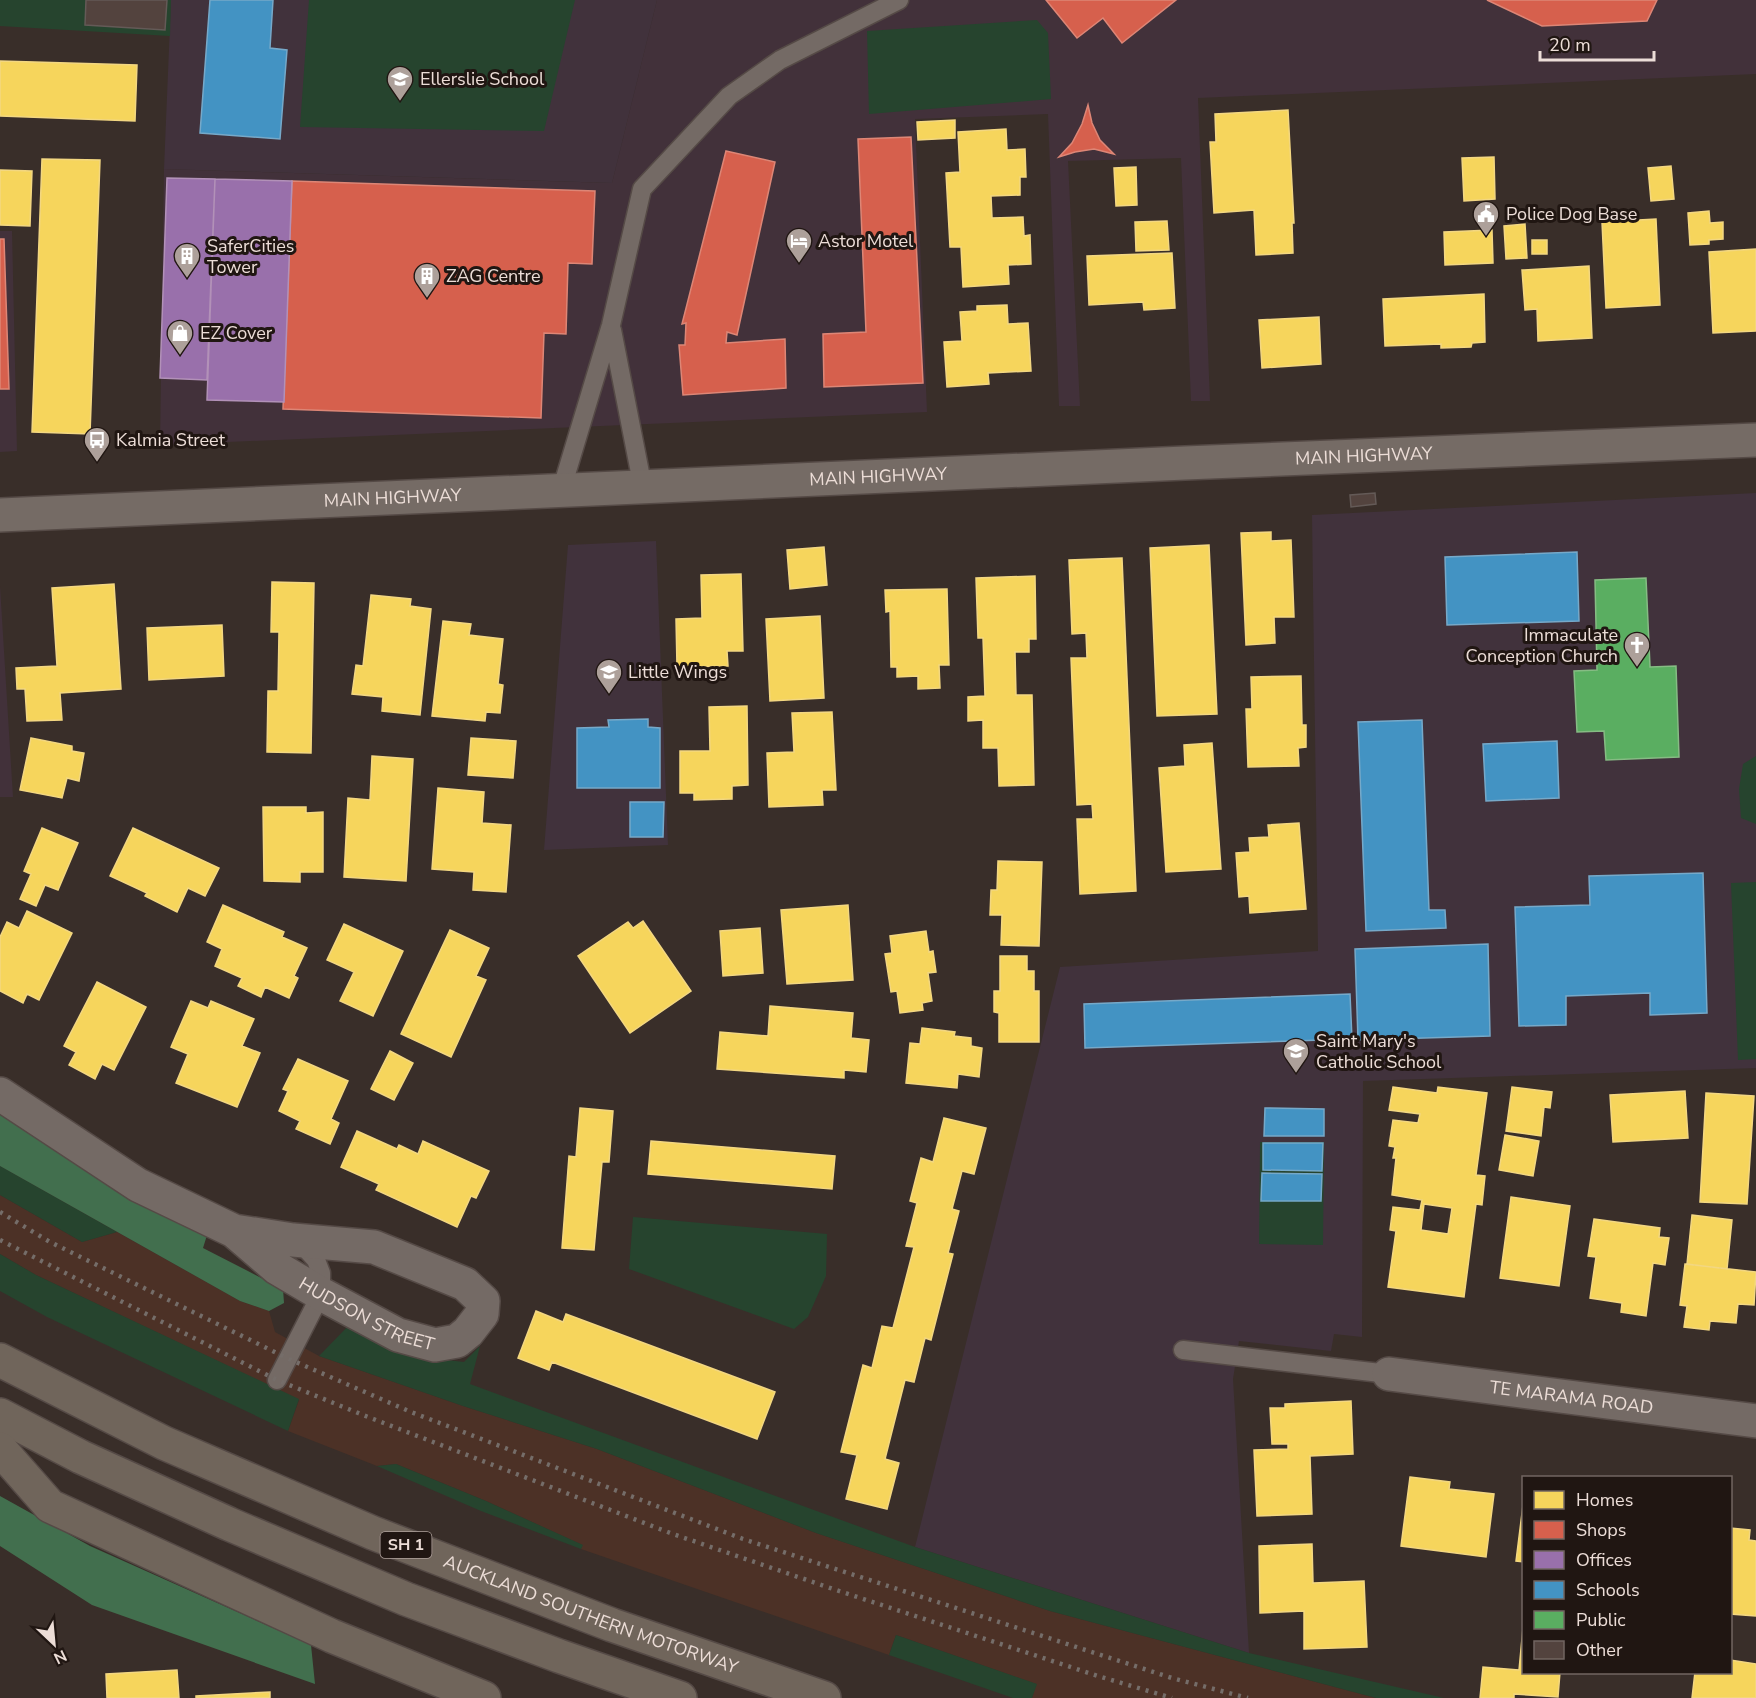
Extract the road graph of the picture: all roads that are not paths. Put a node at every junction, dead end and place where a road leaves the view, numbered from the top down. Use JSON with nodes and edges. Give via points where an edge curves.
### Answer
{"nodes":[{"id":1,"x":898,"y":0,"type":"edge"},
{"id":2,"x":611,"y":325,"type":"junction"},
{"id":3,"x":1756,"y":440,"type":"edge"},
{"id":4,"x":643,"y":488,"type":"junction"},
{"id":5,"x":561,"y":491,"type":"junction"},
{"id":6,"x":0,"y":515,"type":"edge"},
{"id":7,"x":0,"y":1094,"type":"edge"},
{"id":8,"x":234,"y":1232,"type":"junction"},
{"id":9,"x":293,"y":1240,"type":"junction"},
{"id":10,"x":321,"y":1294,"type":"junction"},
{"id":11,"x":1183,"y":1350,"type":"dead end"},
{"id":12,"x":0,"y":1360,"type":"edge"},
{"id":13,"x":1389,"y":1374,"type":"joint"},
{"id":14,"x":277,"y":1380,"type":"dead end"},
{"id":15,"x":0,"y":1414,"type":"edge"},
{"id":16,"x":1756,"y":1421,"type":"edge"},
{"id":17,"x":0,"y":1449,"type":"edge"},
{"id":18,"x":484,"y":1698,"type":"edge"},
{"id":19,"x":680,"y":1698,"type":"edge"},
{"id":20,"x":825,"y":1698,"type":"edge"}],
"edges":[{"from":1,"to":2,"type":"lane","via":[[780,60],[729,96],[642,189]]},
{"from":2,"to":4,"type":"lane"},
{"from":2,"to":5,"type":"lane"},
{"from":3,"to":4,"type":"main road","name":"MAIN HIGHWAY"},
{"from":4,"to":5,"type":"main road","name":"MAIN HIGHWAY"},
{"from":5,"to":6,"type":"main road","name":"MAIN HIGHWAY"},
{"from":7,"to":8,"type":"street","name":"HUDSON STREET","via":[[138,1185]]},
{"from":8,"to":9,"type":"street","name":"HUDSON STREET"},
{"from":8,"to":10,"type":"street","name":"HUDSON STREET","via":[[277,1268]]},
{"from":9,"to":10,"type":"lane","via":[[316,1260],[321,1273]]},
{"from":9,"to":10,"type":"street","name":"HUDSON STREET","via":[[374,1247],[465,1284],[483,1301],[482,1314],[457,1341],[435,1345],[398,1335]]},
{"from":10,"to":14,"type":"lane"},
{"from":11,"to":13,"type":"lane"},
{"from":12,"to":20,"type":"highway","name":"AUCKLAND SOUTHERN MOTORWAY","number":"SH 1","via":[[164,1443],[374,1533],[612,1625]]},
{"from":13,"to":16,"type":"street","name":"TE MARAMA ROAD"},
{"from":15,"to":19,"type":"highway","via":[[92,1462],[406,1599]]},
{"from":17,"to":18,"type":"highway","via":[[50,1506],[332,1636]]}]}
